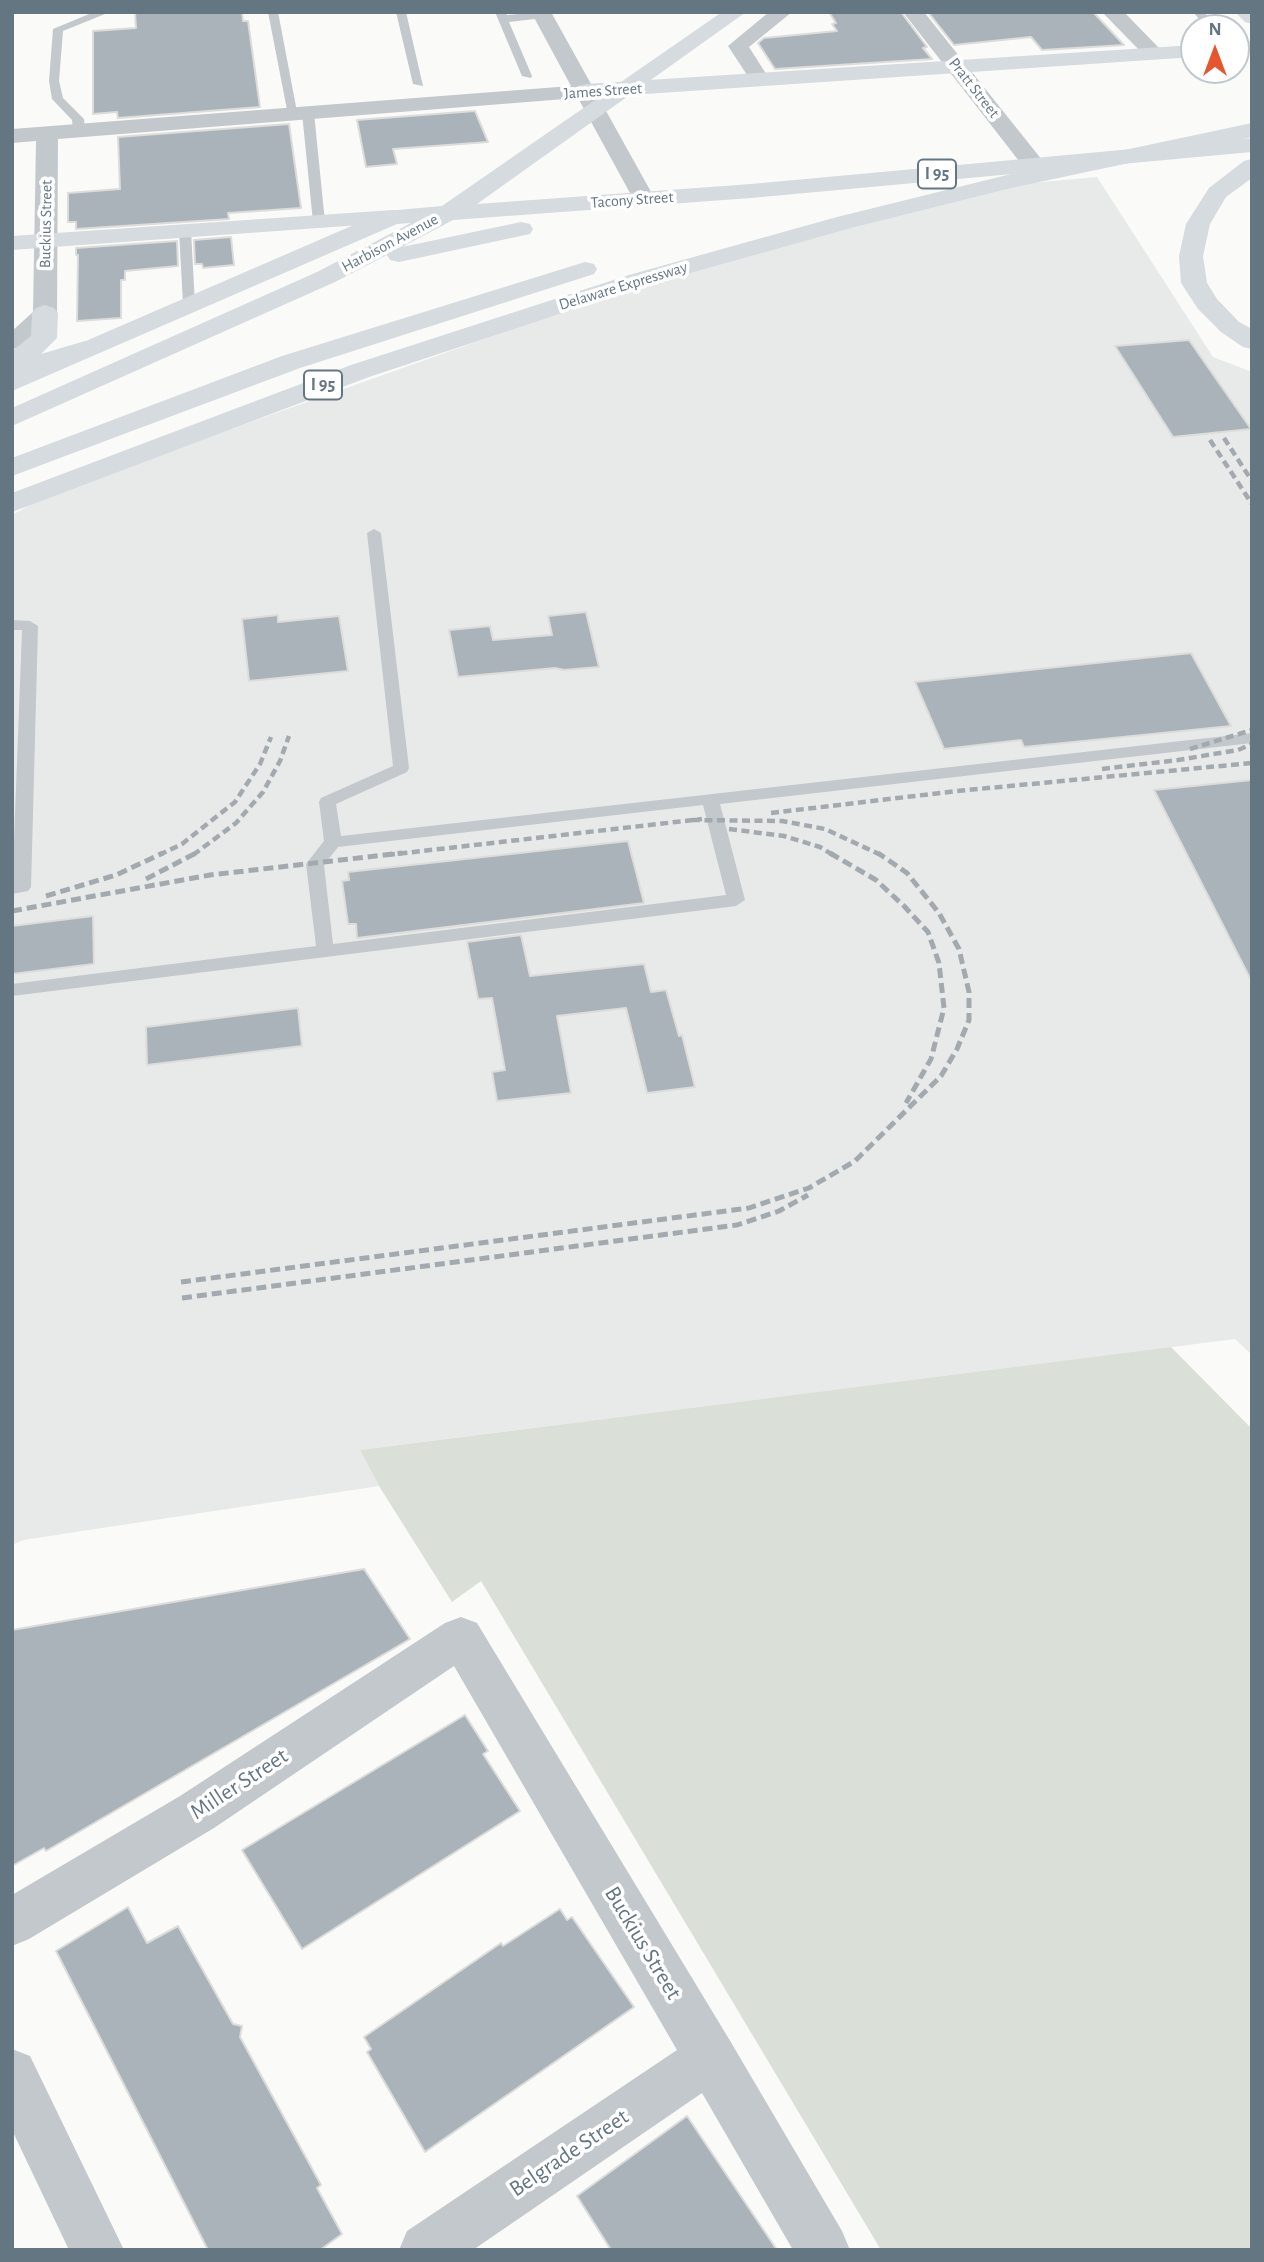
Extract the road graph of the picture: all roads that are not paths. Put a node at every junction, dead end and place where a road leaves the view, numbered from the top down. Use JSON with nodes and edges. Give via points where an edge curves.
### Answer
{"nodes":[{"id":1,"x":105,"y":12,"type":"edge"},
{"id":2,"x":273,"y":12,"type":"edge"},
{"id":3,"x":401,"y":12,"type":"edge"},
{"id":4,"x":736,"y":12,"type":"edge"},
{"id":5,"x":782,"y":12,"type":"edge"},
{"id":6,"x":913,"y":12,"type":"edge"},
{"id":7,"x":1112,"y":12,"type":"edge"},
{"id":8,"x":1245,"y":12,"type":"edge"},
{"id":9,"x":542,"y":14,"type":"edge"},
{"id":10,"x":501,"y":15,"type":"edge"},
{"id":11,"x":1252,"y":19,"type":"edge"},
{"id":12,"x":1180,"y":52,"type":"edge"},
{"id":13,"x":1153,"y":53,"type":"junction"},
{"id":14,"x":958,"y":67,"type":"junction"},
{"id":15,"x":527,"y":76,"type":"dead end"},
{"id":16,"x":622,"y":79,"type":"junction"},
{"id":17,"x":760,"y":80,"type":"junction"},
{"id":18,"x":419,"y":85,"type":"dead end"},
{"id":19,"x":591,"y":100,"type":"junction"},
{"id":20,"x":1252,"y":110,"type":"edge"},
{"id":21,"x":301,"y":114,"type":"junction"},
{"id":22,"x":550,"y":115,"type":"dead end"},
{"id":23,"x":1173,"y":124,"type":"dead end"},
{"id":24,"x":1252,"y":130,"type":"edge"},
{"id":25,"x":79,"y":131,"type":"junction"},
{"id":26,"x":47,"y":134,"type":"junction"},
{"id":27,"x":1122,"y":134,"type":"dead end"},
{"id":28,"x":12,"y":136,"type":"edge"},
{"id":29,"x":1252,"y":145,"type":"edge"},
{"id":30,"x":1034,"y":165,"type":"junction"},
{"id":31,"x":1245,"y":171,"type":"edge"},
{"id":32,"x":751,"y":191,"type":"junction"},
{"id":33,"x":431,"y":192,"type":"dead end"},
{"id":34,"x":644,"y":199,"type":"junction"},
{"id":35,"x":797,"y":210,"type":"dead end"},
{"id":36,"x":448,"y":213,"type":"junction"},
{"id":37,"x":393,"y":217,"type":"junction"},
{"id":38,"x":319,"y":222,"type":"junction"},
{"id":39,"x":185,"y":231,"type":"junction"},
{"id":40,"x":46,"y":240,"type":"junction"},
{"id":41,"x":12,"y":243,"type":"edge"},
{"id":42,"x":614,"y":261,"type":"dead end"},
{"id":43,"x":326,"y":276,"type":"junction"},
{"id":44,"x":189,"y":304,"type":"junction"},
{"id":45,"x":45,"y":313,"type":"junction"},
{"id":46,"x":1252,"y":341,"type":"edge"},
{"id":47,"x":12,"y":342,"type":"edge"},
{"id":48,"x":85,"y":349,"type":"junction"},
{"id":49,"x":12,"y":360,"type":"edge"},
{"id":50,"x":12,"y":372,"type":"edge"},
{"id":51,"x":12,"y":383,"type":"edge"},
{"id":52,"x":12,"y":418,"type":"edge"},
{"id":53,"x":12,"y":468,"type":"edge"},
{"id":54,"x":12,"y":503,"type":"edge"},
{"id":55,"x":374,"y":533,"type":"dead end"},
{"id":56,"x":12,"y":625,"type":"edge"},
{"id":57,"x":28,"y":701,"type":"junction"},
{"id":58,"x":12,"y":711,"type":"edge"},
{"id":59,"x":1252,"y":738,"type":"edge"},
{"id":60,"x":19,"y":768,"type":"edge"},
{"id":61,"x":710,"y":799,"type":"junction"},
{"id":62,"x":18,"y":831,"type":"edge"},
{"id":63,"x":333,"y":842,"type":"junction"},
{"id":64,"x":12,"y":888,"type":"edge"},
{"id":65,"x":325,"y":951,"type":"junction"},
{"id":66,"x":12,"y":990,"type":"edge"},
{"id":67,"x":461,"y":1637,"type":"joint"},
{"id":68,"x":12,"y":1922,"type":"edge"},
{"id":69,"x":711,"y":2057,"type":"junction"},
{"id":70,"x":12,"y":2074,"type":"edge"},
{"id":71,"x":97,"y":2250,"type":"edge"},
{"id":72,"x":426,"y":2250,"type":"edge"},
{"id":73,"x":823,"y":2250,"type":"edge"}],
"edges":[{"from":1,"to":25,"type":"lane","via":[[58,29],[54,81],[58,99],[78,119]]},
{"from":2,"to":21,"type":"lane"},
{"from":3,"to":18,"type":"lane"},
{"from":4,"to":16,"type":"main road","name":"Harbison Avenue"},
{"from":5,"to":17,"type":"street","via":[[738,46]]},
{"from":6,"to":14,"type":"street","name":"Pratt Street"},
{"from":7,"to":13,"type":"street"},
{"from":8,"to":11,"type":"main road"},
{"from":9,"to":10,"type":"lane"},
{"from":9,"to":19,"type":"street"},
{"from":10,"to":15,"type":"lane"},
{"from":12,"to":13,"type":"main road","name":"James Street"},
{"from":13,"to":14,"type":"main road","name":"James Street"},
{"from":14,"to":17,"type":"main road","name":"James Street"},
{"from":14,"to":30,"type":"street","name":"Pratt Street"},
{"from":16,"to":17,"type":"main road","name":"James Street"},
{"from":16,"to":19,"type":"main road","name":"Harbison Avenue"},
{"from":19,"to":21,"type":"street","name":"James Street"},
{"from":19,"to":22,"type":"main road","name":"Harbison Avenue"},
{"from":19,"to":34,"type":"street"},
{"from":19,"to":36,"type":"main road","name":"Harbison Avenue"},
{"from":20,"to":23,"type":"main road"},
{"from":21,"to":25,"type":"street","name":"James Street"},
{"from":21,"to":38,"type":"lane"},
{"from":24,"to":54,"type":"main road","name":"Delaware Expressway","number":"I 95","via":[[1011,181],[638,280],[347,376]]},
{"from":25,"to":26,"type":"street","name":"James Street"},
{"from":26,"to":28,"type":"street","name":"James Street"},
{"from":26,"to":40,"type":"street","name":"Buckius Street"},
{"from":27,"to":35,"type":"main road","number":"I 95"},
{"from":29,"to":30,"type":"main road","name":"Tacony Street"},
{"from":30,"to":32,"type":"main road","name":"Tacony Street"},
{"from":31,"to":46,"type":"main road","via":[[1217,193],[1198,224],[1191,256],[1194,283],[1207,304]]},
{"from":32,"to":34,"type":"main road","name":"Tacony Street"},
{"from":32,"to":43,"type":"main road","via":[[473,238]]},
{"from":33,"to":37,"type":"main road","name":"Harbison Avenue"},
{"from":34,"to":36,"type":"main road","name":"Tacony Street"},
{"from":36,"to":37,"type":"main road","name":"Tacony Street"},
{"from":36,"to":43,"type":"main road","name":"Harbison Avenue"},
{"from":37,"to":38,"type":"main road","name":"Tacony Street"},
{"from":37,"to":44,"type":"main road","name":"Harbison Avenue"},
{"from":38,"to":39,"type":"main road","name":"Tacony Street"},
{"from":39,"to":40,"type":"main road","name":"Tacony Street"},
{"from":39,"to":44,"type":"lane"},
{"from":40,"to":41,"type":"main road","name":"Tacony Street"},
{"from":40,"to":45,"type":"street","name":"Buckius Street"},
{"from":42,"to":53,"type":"main road","name":"Delaware Expressway","number":"I 95","via":[[291,362]]},
{"from":43,"to":52,"type":"main road","name":"Harbison Avenue"},
{"from":44,"to":48,"type":"main road","name":"Harbison Avenue"},
{"from":45,"to":47,"type":"street"},
{"from":45,"to":49,"type":"main road","via":[[44,338],[24,356]]},
{"from":48,"to":50,"type":"main road"},
{"from":48,"to":51,"type":"main road","name":"Harbison Avenue"},
{"from":55,"to":63,"type":"lane","via":[[401,768],[327,802]]},
{"from":56,"to":57,"type":"lane","via":[[30,626]]},
{"from":57,"to":58,"type":"lane"},
{"from":57,"to":60,"type":"lane"},
{"from":59,"to":61,"type":"lane"},
{"from":60,"to":62,"type":"lane"},
{"from":61,"to":63,"type":"lane"},
{"from":61,"to":65,"type":"lane","via":[[736,900]]},
{"from":62,"to":64,"type":"lane","via":[[22,887]]},
{"from":63,"to":65,"type":"lane","via":[[315,864]]},
{"from":65,"to":66,"type":"lane"},
{"from":67,"to":68,"type":"street","name":"Miller Street","via":[[197,1812]]},
{"from":67,"to":69,"type":"street","name":"Buckius Street"},
{"from":69,"to":72,"type":"street","name":"Belgrade Street"},
{"from":69,"to":73,"type":"street","name":"Buckius Street"},
{"from":70,"to":71,"type":"street"}]}
